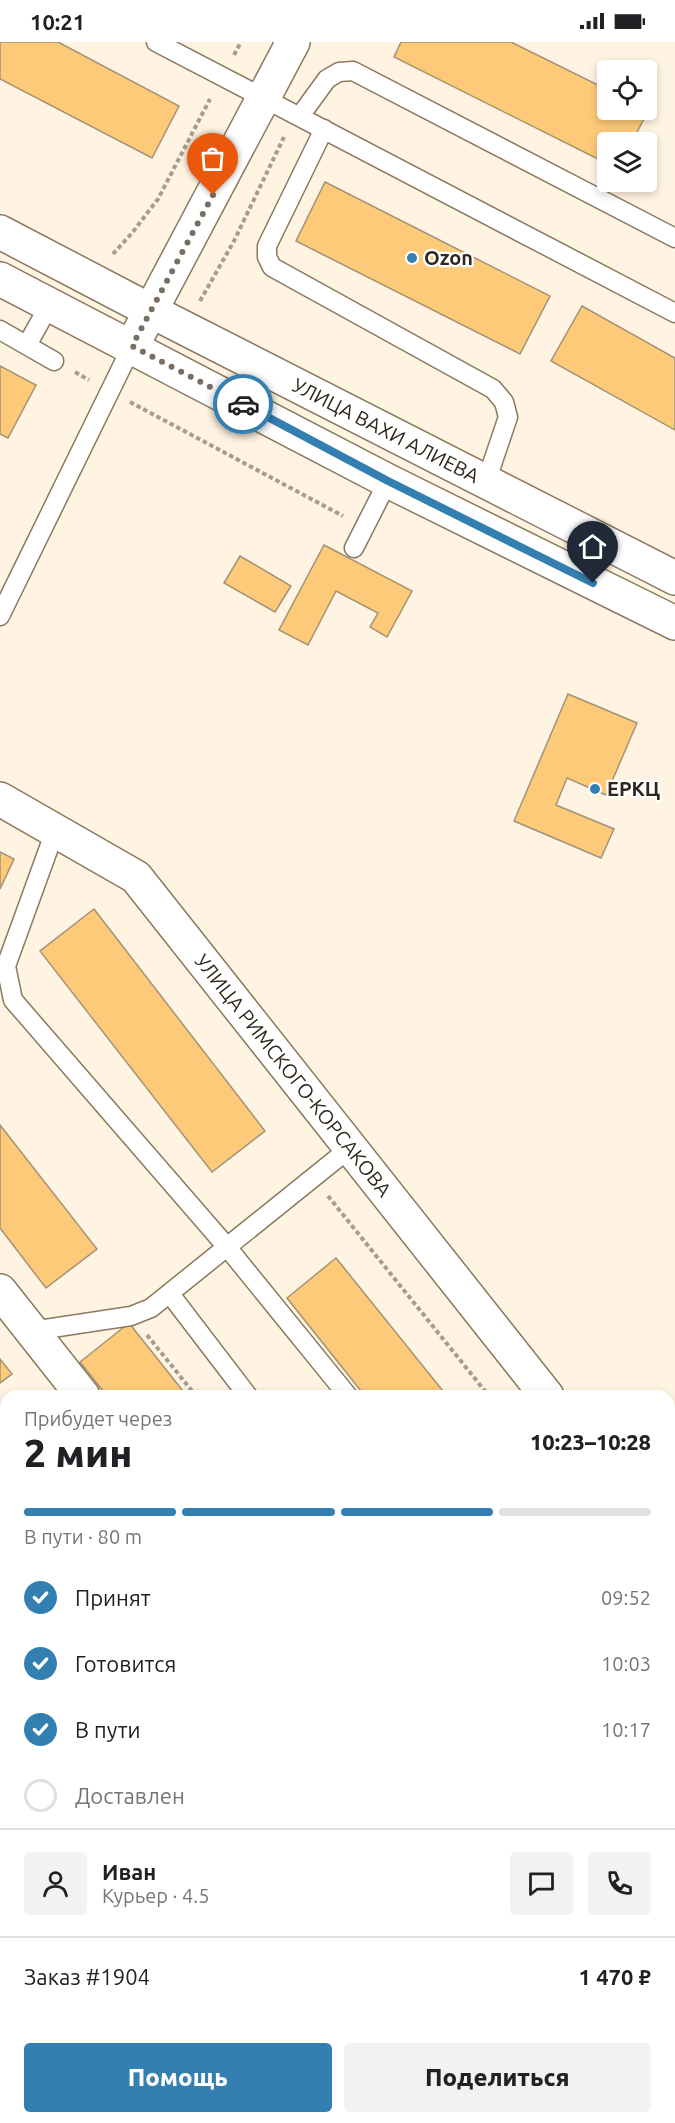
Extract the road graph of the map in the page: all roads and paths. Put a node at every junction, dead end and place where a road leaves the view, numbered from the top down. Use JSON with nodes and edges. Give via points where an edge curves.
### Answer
{"nodes":[{"id":1,"x":156,"y":42,"type":"edge"},
{"id":2,"x":241,"y":42,"type":"edge"},
{"id":3,"x":293,"y":42,"type":"edge"},
{"id":4,"x":222,"y":76,"type":"junction"},
{"id":5,"x":264,"y":98,"type":"junction"},
{"id":6,"x":297,"y":115,"type":"junction"},
{"id":7,"x":324,"y":129,"type":"junction"},
{"id":8,"x":0,"y":232,"type":"edge"},
{"id":9,"x":675,"y":238,"type":"edge"},
{"id":10,"x":111,"y":256,"type":"dead end"},
{"id":11,"x":0,"y":279,"type":"edge"},
{"id":12,"x":50,"y":304,"type":"junction"},
{"id":13,"x":197,"y":307,"type":"dead end"},
{"id":14,"x":151,"y":311,"type":"junction"},
{"id":15,"x":675,"y":313,"type":"edge"},
{"id":16,"x":0,"y":330,"type":"edge"},
{"id":17,"x":27,"y":345,"type":"junction"},
{"id":18,"x":132,"y":346,"type":"junction"},
{"id":19,"x":54,"y":361,"type":"joint"},
{"id":20,"x":110,"y":391,"type":"junction"},
{"id":21,"x":388,"y":481,"type":"junction"},
{"id":22,"x":486,"y":482,"type":"junction"},
{"id":23,"x":365,"y":528,"type":"junction"},
{"id":24,"x":354,"y":548,"type":"dead end"},
{"id":25,"x":675,"y":578,"type":"edge"},
{"id":26,"x":0,"y":616,"type":"edge"},
{"id":27,"x":675,"y":623,"type":"edge"},
{"id":28,"x":0,"y":799,"type":"edge"},
{"id":29,"x":55,"y":831,"type":"junction"},
{"id":30,"x":350,"y":1148,"type":"junction"},
{"id":31,"x":313,"y":1177,"type":"junction"},
{"id":32,"x":227,"y":1247,"type":"junction"},
{"id":33,"x":0,"y":1291,"type":"edge"},
{"id":34,"x":170,"y":1294,"type":"junction"},
{"id":35,"x":131,"y":1316,"type":"junction"},
{"id":36,"x":32,"y":1331,"type":"junction"},
{"id":37,"x":79,"y":1390,"type":"edge"},
{"id":38,"x":191,"y":1390,"type":"edge"},
{"id":39,"x":243,"y":1390,"type":"edge"},
{"id":40,"x":343,"y":1390,"type":"edge"},
{"id":41,"x":484,"y":1390,"type":"edge"},
{"id":42,"x":542,"y":1390,"type":"edge"}],
"edges":[{"from":1,"to":4,"type":"lane"},
{"from":2,"to":4,"type":"path"},
{"from":3,"to":5,"type":"main road"},
{"from":4,"to":5,"type":"lane"},
{"from":4,"to":10,"type":"path","via":[[158,199]]},
{"from":5,"to":6,"type":"lane"},
{"from":5,"to":14,"type":"main road"},
{"from":6,"to":7,"type":"lane"},
{"from":6,"to":9,"type":"lane","via":[[327,79],[339,72],[353,71]]},
{"from":6,"to":13,"type":"path"},
{"from":7,"to":15,"type":"lane"},
{"from":7,"to":22,"type":"lane","via":[[267,246],[267,258],[272,267],[493,389],[504,402],[508,417]]},
{"from":8,"to":14,"type":"main road","name":"УЛИЦА ВАХИ АЛИЕВА"},
{"from":11,"to":12,"type":"main road"},
{"from":12,"to":17,"type":"lane"},
{"from":12,"to":18,"type":"main road"},
{"from":14,"to":18,"type":"main road"},
{"from":14,"to":22,"type":"main road","name":"УЛИЦА ВАХИ АЛИЕВА"},
{"from":16,"to":17,"type":"lane"},
{"from":17,"to":19,"type":"lane"},
{"from":18,"to":20,"type":"lane"},
{"from":18,"to":21,"type":"main road"},
{"from":19,"to":20,"type":"path"},
{"from":20,"to":23,"type":"path"},
{"from":20,"to":26,"type":"lane"},
{"from":21,"to":23,"type":"lane"},
{"from":21,"to":27,"type":"main road"},
{"from":22,"to":25,"type":"main road","name":"УЛИЦА ВАХИ АЛИЕВА"},
{"from":23,"to":24,"type":"lane"},
{"from":28,"to":29,"type":"main road","name":"УЛИЦА РИМСКОГО-КОРСАКОВА"},
{"from":29,"to":30,"type":"main road","name":"УЛИЦА РИМСКОГО-КОРСАКОВА","via":[[136,877]]},
{"from":29,"to":32,"type":"lane","via":[[6,966],[13,1000]]},
{"from":30,"to":31,"type":"lane"},
{"from":30,"to":42,"type":"main road","name":"УЛИЦА РИМСКОГО-КОРСАКОВА"},
{"from":31,"to":32,"type":"lane"},
{"from":31,"to":41,"type":"path"},
{"from":32,"to":34,"type":"lane"},
{"from":32,"to":40,"type":"lane"},
{"from":33,"to":36,"type":"main road"},
{"from":34,"to":35,"type":"lane"},
{"from":34,"to":39,"type":"lane"},
{"from":35,"to":36,"type":"lane"},
{"from":35,"to":38,"type":"path"},
{"from":36,"to":37,"type":"main road"}]}
